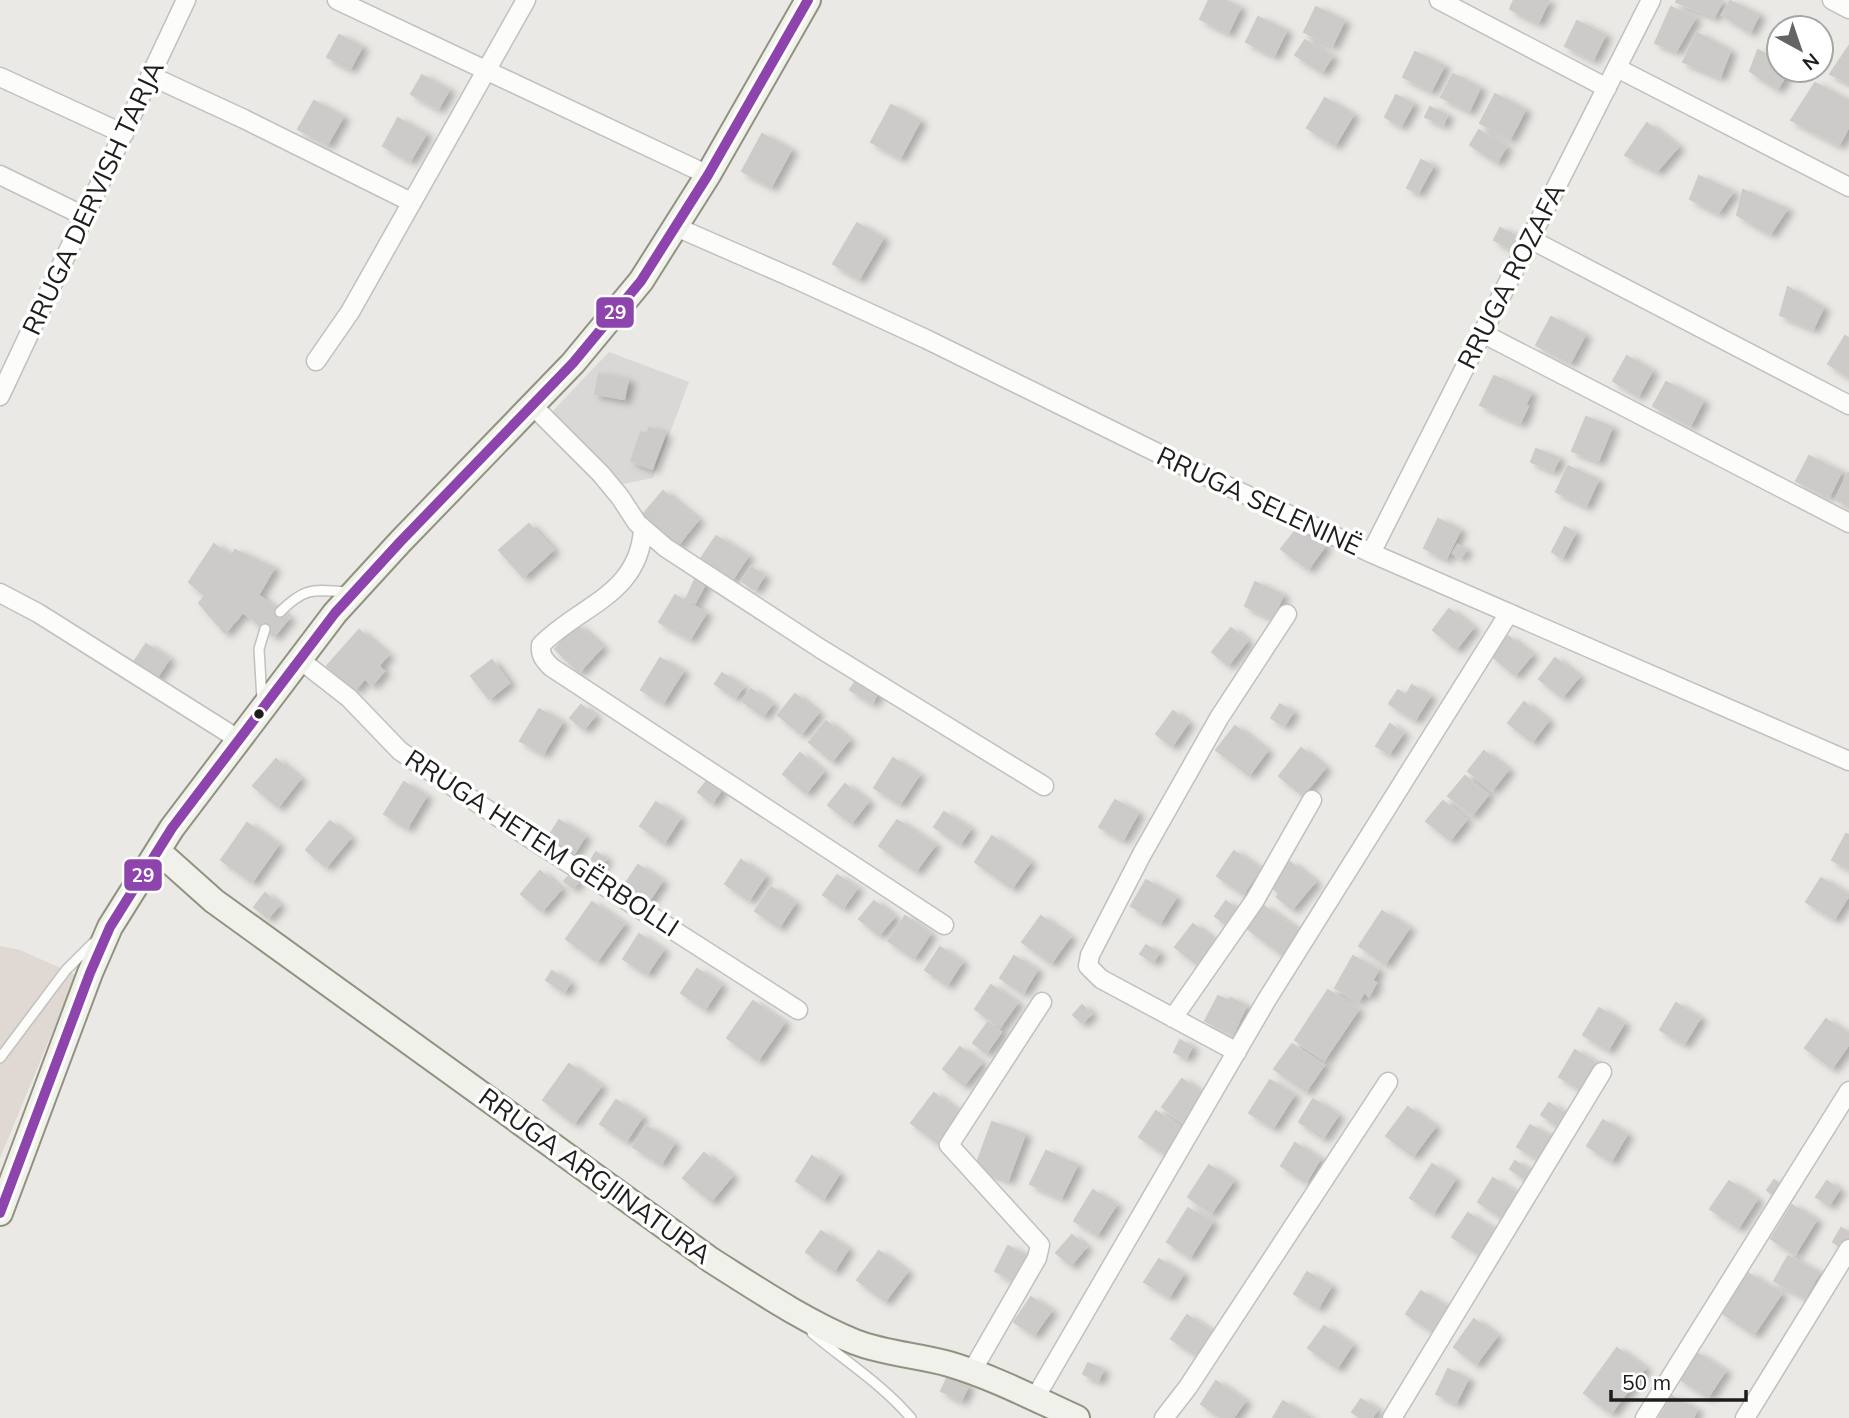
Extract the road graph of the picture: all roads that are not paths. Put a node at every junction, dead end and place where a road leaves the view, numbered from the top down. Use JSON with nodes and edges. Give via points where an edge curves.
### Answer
{"nodes":[{"id":1,"x":186,"y":0,"type":"edge"},
{"id":2,"x":337,"y":0,"type":"edge"},
{"id":3,"x":526,"y":0,"type":"edge"},
{"id":4,"x":808,"y":0,"type":"edge"},
{"id":5,"x":1439,"y":0,"type":"edge"},
{"id":6,"x":1651,"y":0,"type":"edge"},
{"id":7,"x":1832,"y":0,"type":"edge"},
{"id":8,"x":1849,"y":9,"type":"edge"},
{"id":9,"x":1617,"y":68,"type":"junction"},
{"id":10,"x":484,"y":71,"type":"junction"},
{"id":11,"x":151,"y":76,"type":"junction"},
{"id":12,"x":0,"y":77,"type":"edge"},
{"id":13,"x":1606,"y":88,"type":"junction"},
{"id":14,"x":124,"y":134,"type":"junction"},
{"id":15,"x":0,"y":175,"type":"edge"},
{"id":16,"x":708,"y":175,"type":"junction"},
{"id":17,"x":1849,"y":187,"type":"edge"},
{"id":18,"x":411,"y":202,"type":"junction"},
{"id":19,"x":86,"y":217,"type":"junction"},
{"id":20,"x":676,"y":227,"type":"junction"},
{"id":21,"x":1530,"y":239,"type":"junction"},
{"id":22,"x":1482,"y":333,"type":"junction"},
{"id":23,"x":316,"y":361,"type":"dead end"},
{"id":24,"x":0,"y":396,"type":"edge"},
{"id":25,"x":532,"y":405,"type":"junction"},
{"id":26,"x":1849,"y":405,"type":"edge"},
{"id":27,"x":1849,"y":523,"type":"edge"},
{"id":28,"x":643,"y":529,"type":"junction"},
{"id":29,"x":1371,"y":553,"type":"junction"},
{"id":30,"x":354,"y":592,"type":"junction"},
{"id":31,"x":0,"y":593,"type":"edge"},
{"id":32,"x":280,"y":612,"type":"dead end"},
{"id":33,"x":1509,"y":613,"type":"junction"},
{"id":34,"x":1287,"y":614,"type":"dead end"},
{"id":35,"x":265,"y":629,"type":"dead end"},
{"id":36,"x":299,"y":659,"type":"junction"},
{"id":37,"x":262,"y":708,"type":"junction"},
{"id":38,"x":238,"y":739,"type":"junction"},
{"id":39,"x":1849,"y":761,"type":"edge"},
{"id":40,"x":1044,"y":786,"type":"dead end"},
{"id":41,"x":1312,"y":800,"type":"dead end"},
{"id":42,"x":158,"y":851,"type":"junction"},
{"id":43,"x":944,"y":925,"type":"dead end"},
{"id":44,"x":110,"y":928,"type":"junction"},
{"id":45,"x":1042,"y":1002,"type":"dead end"},
{"id":46,"x":798,"y":1010,"type":"dead end"},
{"id":47,"x":1173,"y":1017,"type":"junction"},
{"id":48,"x":1237,"y":1052,"type":"junction"},
{"id":49,"x":0,"y":1058,"type":"edge"},
{"id":50,"x":1602,"y":1072,"type":"dead end"},
{"id":51,"x":1388,"y":1082,"type":"dead end"},
{"id":52,"x":1849,"y":1091,"type":"edge"},
{"id":53,"x":0,"y":1213,"type":"edge"},
{"id":54,"x":1849,"y":1249,"type":"edge"},
{"id":55,"x":774,"y":1299,"type":"junction"},
{"id":56,"x":972,"y":1371,"type":"junction"},
{"id":57,"x":1035,"y":1398,"type":"junction"},
{"id":58,"x":911,"y":1418,"type":"edge"},
{"id":59,"x":1077,"y":1418,"type":"edge"},
{"id":60,"x":1164,"y":1418,"type":"edge"},
{"id":61,"x":1392,"y":1418,"type":"edge"},
{"id":62,"x":1645,"y":1418,"type":"edge"},
{"id":63,"x":1745,"y":1418,"type":"edge"}],
"edges":[{"from":1,"to":11,"type":"street","name":"RRUGA DERVISH TARJA"},
{"from":2,"to":10,"type":"street"},
{"from":3,"to":10,"type":"street"},
{"from":4,"to":16,"type":"main road"},
{"from":5,"to":13,"type":"street"},
{"from":6,"to":9,"type":"street","name":"RRUGA ROZAFA"},
{"from":7,"to":8,"type":"street"},
{"from":9,"to":13,"type":"street","name":"RRUGA ROZAFA"},
{"from":9,"to":17,"type":"street"},
{"from":10,"to":16,"type":"street"},
{"from":10,"to":18,"type":"street"},
{"from":11,"to":14,"type":"street","name":"RRUGA DERVISH TARJA"},
{"from":11,"to":18,"type":"street"},
{"from":12,"to":14,"type":"street"},
{"from":13,"to":21,"type":"street","name":"RRUGA ROZAFA"},
{"from":14,"to":19,"type":"street","name":"RRUGA DERVISH TARJA"},
{"from":15,"to":19,"type":"street"},
{"from":16,"to":20,"type":"main road"},
{"from":18,"to":23,"type":"street","via":[[350,312]]},
{"from":19,"to":24,"type":"street","name":"RRUGA DERVISH TARJA"},
{"from":20,"to":25,"type":"main road","via":[[608,322]]},
{"from":20,"to":29,"type":"street","name":"RRUGA SELENINË","via":[[926,339]]},
{"from":21,"to":22,"type":"street","name":"RRUGA ROZAFA"},
{"from":21,"to":26,"type":"street"},
{"from":22,"to":27,"type":"street"},
{"from":22,"to":29,"type":"street","name":"RRUGA ROZAFA"},
{"from":25,"to":28,"type":"street","via":[[601,474]]},
{"from":25,"to":30,"type":"main road"},
{"from":28,"to":40,"type":"street","via":[[821,649]]},
{"from":28,"to":43,"type":"street","via":[[637,562],[606,596],[549,636],[541,645],[544,660]]},
{"from":29,"to":33,"type":"street","name":"RRUGA SELENINË"},
{"from":30,"to":32,"type":"lane","via":[[311,590],[295,597]]},
{"from":30,"to":36,"type":"main road"},
{"from":31,"to":38,"type":"street"},
{"from":33,"to":39,"type":"street","name":"RRUGA SELENINË"},
{"from":33,"to":48,"type":"street"},
{"from":34,"to":47,"type":"street","via":[[1213,729],[1090,956],[1088,966],[1101,979]]},
{"from":35,"to":37,"type":"lane","via":[[258,649]]},
{"from":36,"to":37,"type":"main road"},
{"from":36,"to":46,"type":"street","name":"RRUGA HETEM GËRBOLLI","via":[[349,698],[400,751]]},
{"from":37,"to":38,"type":"main road"},
{"from":38,"to":42,"type":"main road"},
{"from":41,"to":47,"type":"street","via":[[1255,900]]},
{"from":42,"to":44,"type":"main road"},
{"from":42,"to":55,"type":"main road","name":"RRUGA ARGJINATURA","via":[[214,901],[711,1260]]},
{"from":44,"to":49,"type":"lane","via":[[66,970]]},
{"from":44,"to":53,"type":"main road"},
{"from":45,"to":56,"type":"street","via":[[949,1145],[1040,1245],[1037,1258]]},
{"from":47,"to":48,"type":"street"},
{"from":48,"to":57,"type":"street"},
{"from":50,"to":61,"type":"street"},
{"from":51,"to":60,"type":"street"},
{"from":52,"to":62,"type":"street"},
{"from":54,"to":63,"type":"street"},
{"from":55,"to":56,"type":"main road","name":"RRUGA ARGJINATURA","via":[[881,1351]]},
{"from":55,"to":58,"type":"lane","via":[[894,1398]]},
{"from":56,"to":57,"type":"main road","name":"RRUGA ARGJINATURA"},
{"from":57,"to":59,"type":"main road","name":"RRUGA ARGJINATURA"}]}
